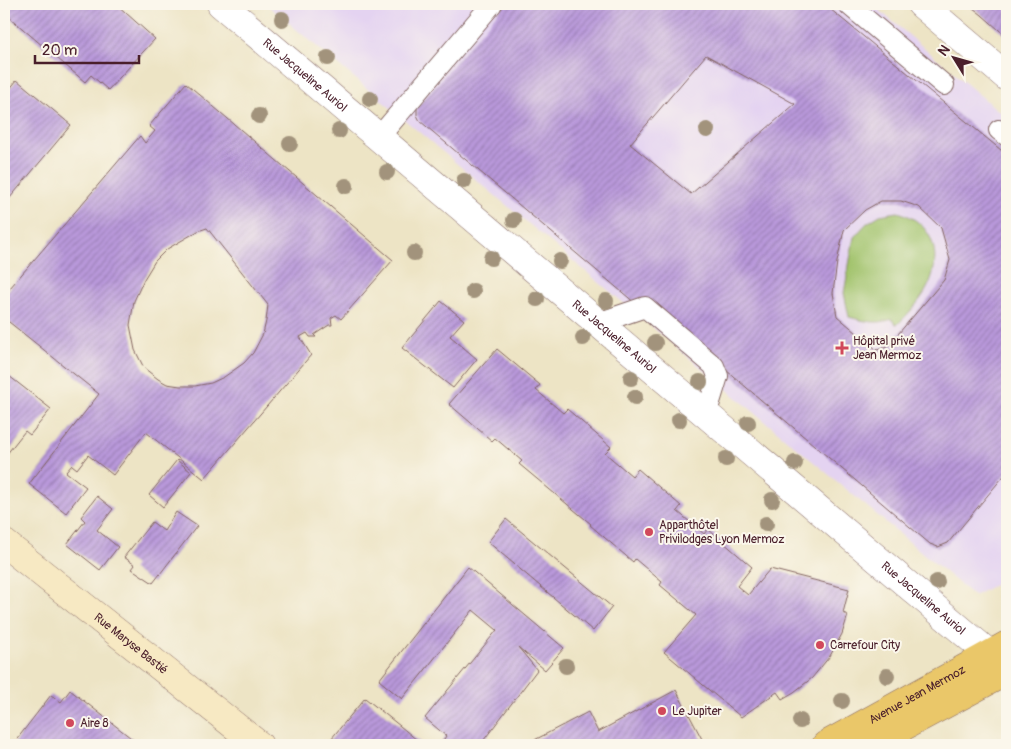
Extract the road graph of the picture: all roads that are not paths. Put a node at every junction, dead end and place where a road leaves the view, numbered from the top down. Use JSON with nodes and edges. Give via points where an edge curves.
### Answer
{"nodes":[{"id":1,"x":221,"y":4,"type":"edge"},
{"id":2,"x":492,"y":4,"type":"edge"},
{"id":3,"x":848,"y":4,"type":"edge"},
{"id":4,"x":921,"y":4,"type":"edge"},
{"id":5,"x":1007,"y":77,"type":"edge"},
{"id":6,"x":944,"y":85,"type":"dead end"},
{"id":7,"x":379,"y":137,"type":"junction"},
{"id":8,"x":598,"y":323,"type":"junction"},
{"id":9,"x":706,"y":415,"type":"junction"},
{"id":10,"x":4,"y":543,"type":"edge"},
{"id":11,"x":1003,"y":660,"type":"edge"},
{"id":12,"x":259,"y":745,"type":"edge"},
{"id":13,"x":826,"y":745,"type":"edge"},
{"id":14,"x":869,"y":745,"type":"edge"}],
"edges":[{"from":1,"to":7,"type":"street","name":"Rue Jacqueline Auriol"},
{"from":2,"to":7,"type":"lane"},
{"from":3,"to":6,"type":"lane"},
{"from":4,"to":5,"type":"street"},
{"from":7,"to":8,"type":"street","name":"Rue Jacqueline Auriol"},
{"from":8,"to":9,"type":"street","name":"Rue Jacqueline Auriol"},
{"from":8,"to":9,"type":"lane","via":[[645,307],[714,366],[718,376]]},
{"from":9,"to":11,"type":"street","name":"Rue Jacqueline Auriol"},
{"from":10,"to":12,"type":"street","name":"Rue Maryse Bastié"},
{"from":11,"to":13,"type":"main road","name":"Avenue Jean Mermoz"},
{"from":11,"to":14,"type":"main road","name":"Avenue Jean Mermoz"}]}
